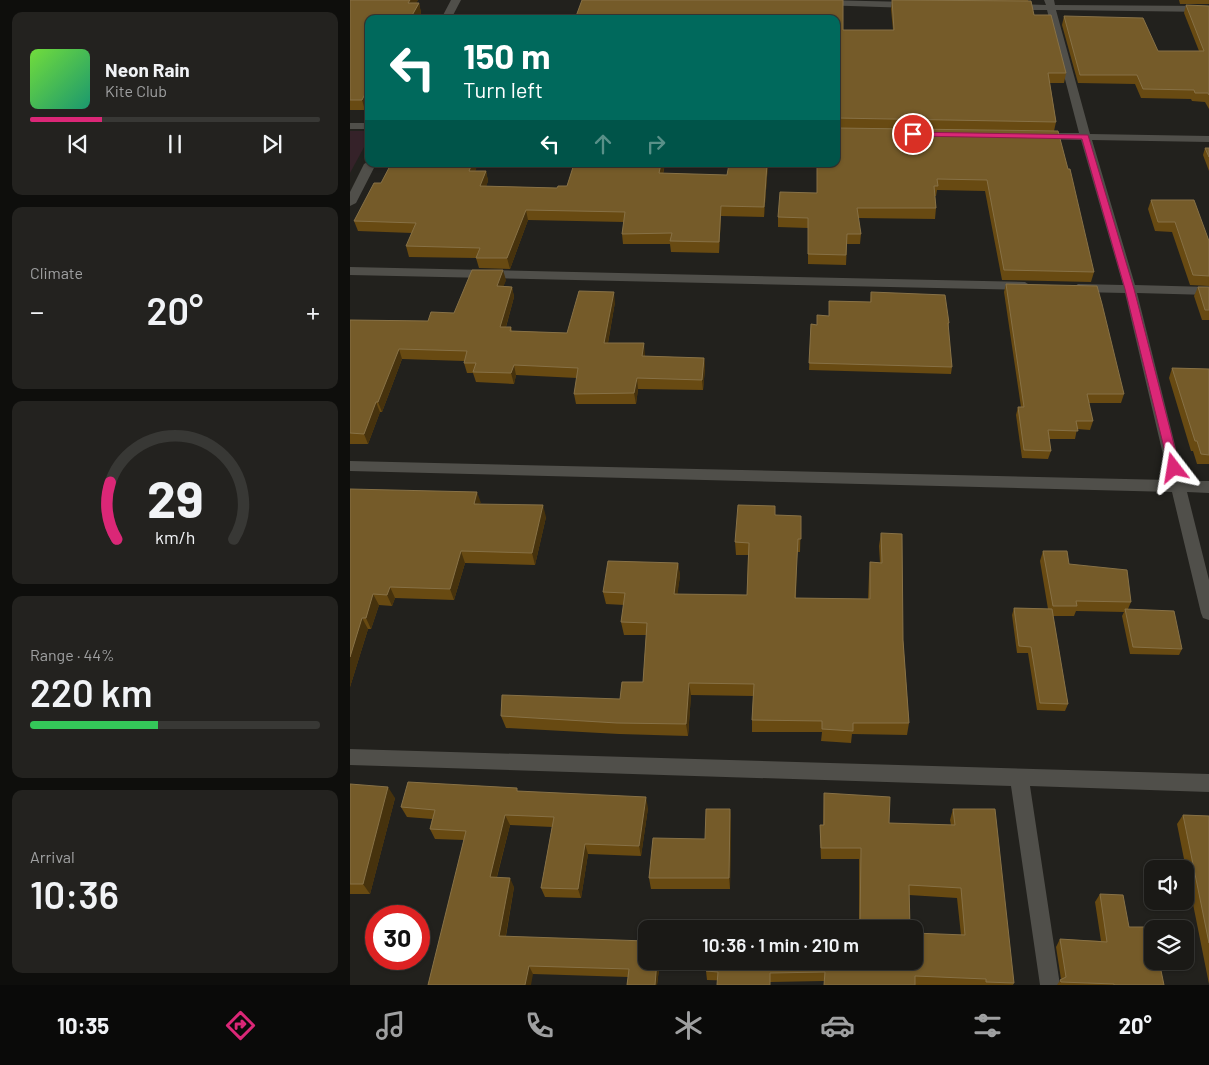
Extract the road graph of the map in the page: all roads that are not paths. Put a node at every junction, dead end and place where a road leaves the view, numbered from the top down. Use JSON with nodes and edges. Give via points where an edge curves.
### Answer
{"nodes":[{"id":1,"x":456,"y":0,"type":"edge"},
{"id":2,"x":812,"y":3,"type":"edge"},
{"id":3,"x":1050,"y":4,"type":"edge"},
{"id":4,"x":921,"y":5,"type":"edge"},
{"id":5,"x":1001,"y":7,"type":"edge"},
{"id":6,"x":1209,"y":9,"type":"edge"},
{"id":7,"x":448,"y":15,"type":"edge"},
{"id":8,"x":350,"y":126,"type":"edge"},
{"id":9,"x":365,"y":126,"type":"edge"},
{"id":10,"x":1026,"y":136,"type":"edge"},
{"id":11,"x":1085,"y":136,"type":"junction"},
{"id":12,"x":1209,"y":139,"type":"edge"},
{"id":13,"x":368,"y":167,"type":"edge"},
{"id":14,"x":350,"y":203,"type":"edge"},
{"id":15,"x":350,"y":271,"type":"edge"},
{"id":16,"x":1040,"y":287,"type":"edge"},
{"id":17,"x":1070,"y":288,"type":"edge"},
{"id":18,"x":1130,"y":289,"type":"junction"},
{"id":19,"x":1209,"y":291,"type":"edge"},
{"id":20,"x":350,"y":466,"type":"edge"},
{"id":21,"x":1179,"y":486,"type":"junction"},
{"id":22,"x":1209,"y":487,"type":"edge"},
{"id":23,"x":1209,"y":613,"type":"edge"},
{"id":24,"x":350,"y":756,"type":"edge"},
{"id":25,"x":1019,"y":777,"type":"junction"},
{"id":26,"x":1209,"y":783,"type":"edge"},
{"id":27,"x":1050,"y":985,"type":"edge"}],
"edges":[{"from":1,"to":7,"type":"street"},
{"from":2,"to":4,"type":"street"},
{"from":3,"to":5,"type":"street"},
{"from":3,"to":6,"type":"street"},
{"from":3,"to":11,"type":"street"},
{"from":8,"to":9,"type":"street"},
{"from":10,"to":11,"type":"street"},
{"from":11,"to":12,"type":"street"},
{"from":11,"to":18,"type":"street"},
{"from":13,"to":14,"type":"street"},
{"from":15,"to":16,"type":"street"},
{"from":17,"to":18,"type":"street"},
{"from":18,"to":19,"type":"street"},
{"from":18,"to":21,"type":"street"},
{"from":20,"to":21,"type":"street"},
{"from":21,"to":22,"type":"street"},
{"from":21,"to":23,"type":"street"},
{"from":24,"to":25,"type":"street"},
{"from":25,"to":26,"type":"street"},
{"from":25,"to":27,"type":"street"}]}
